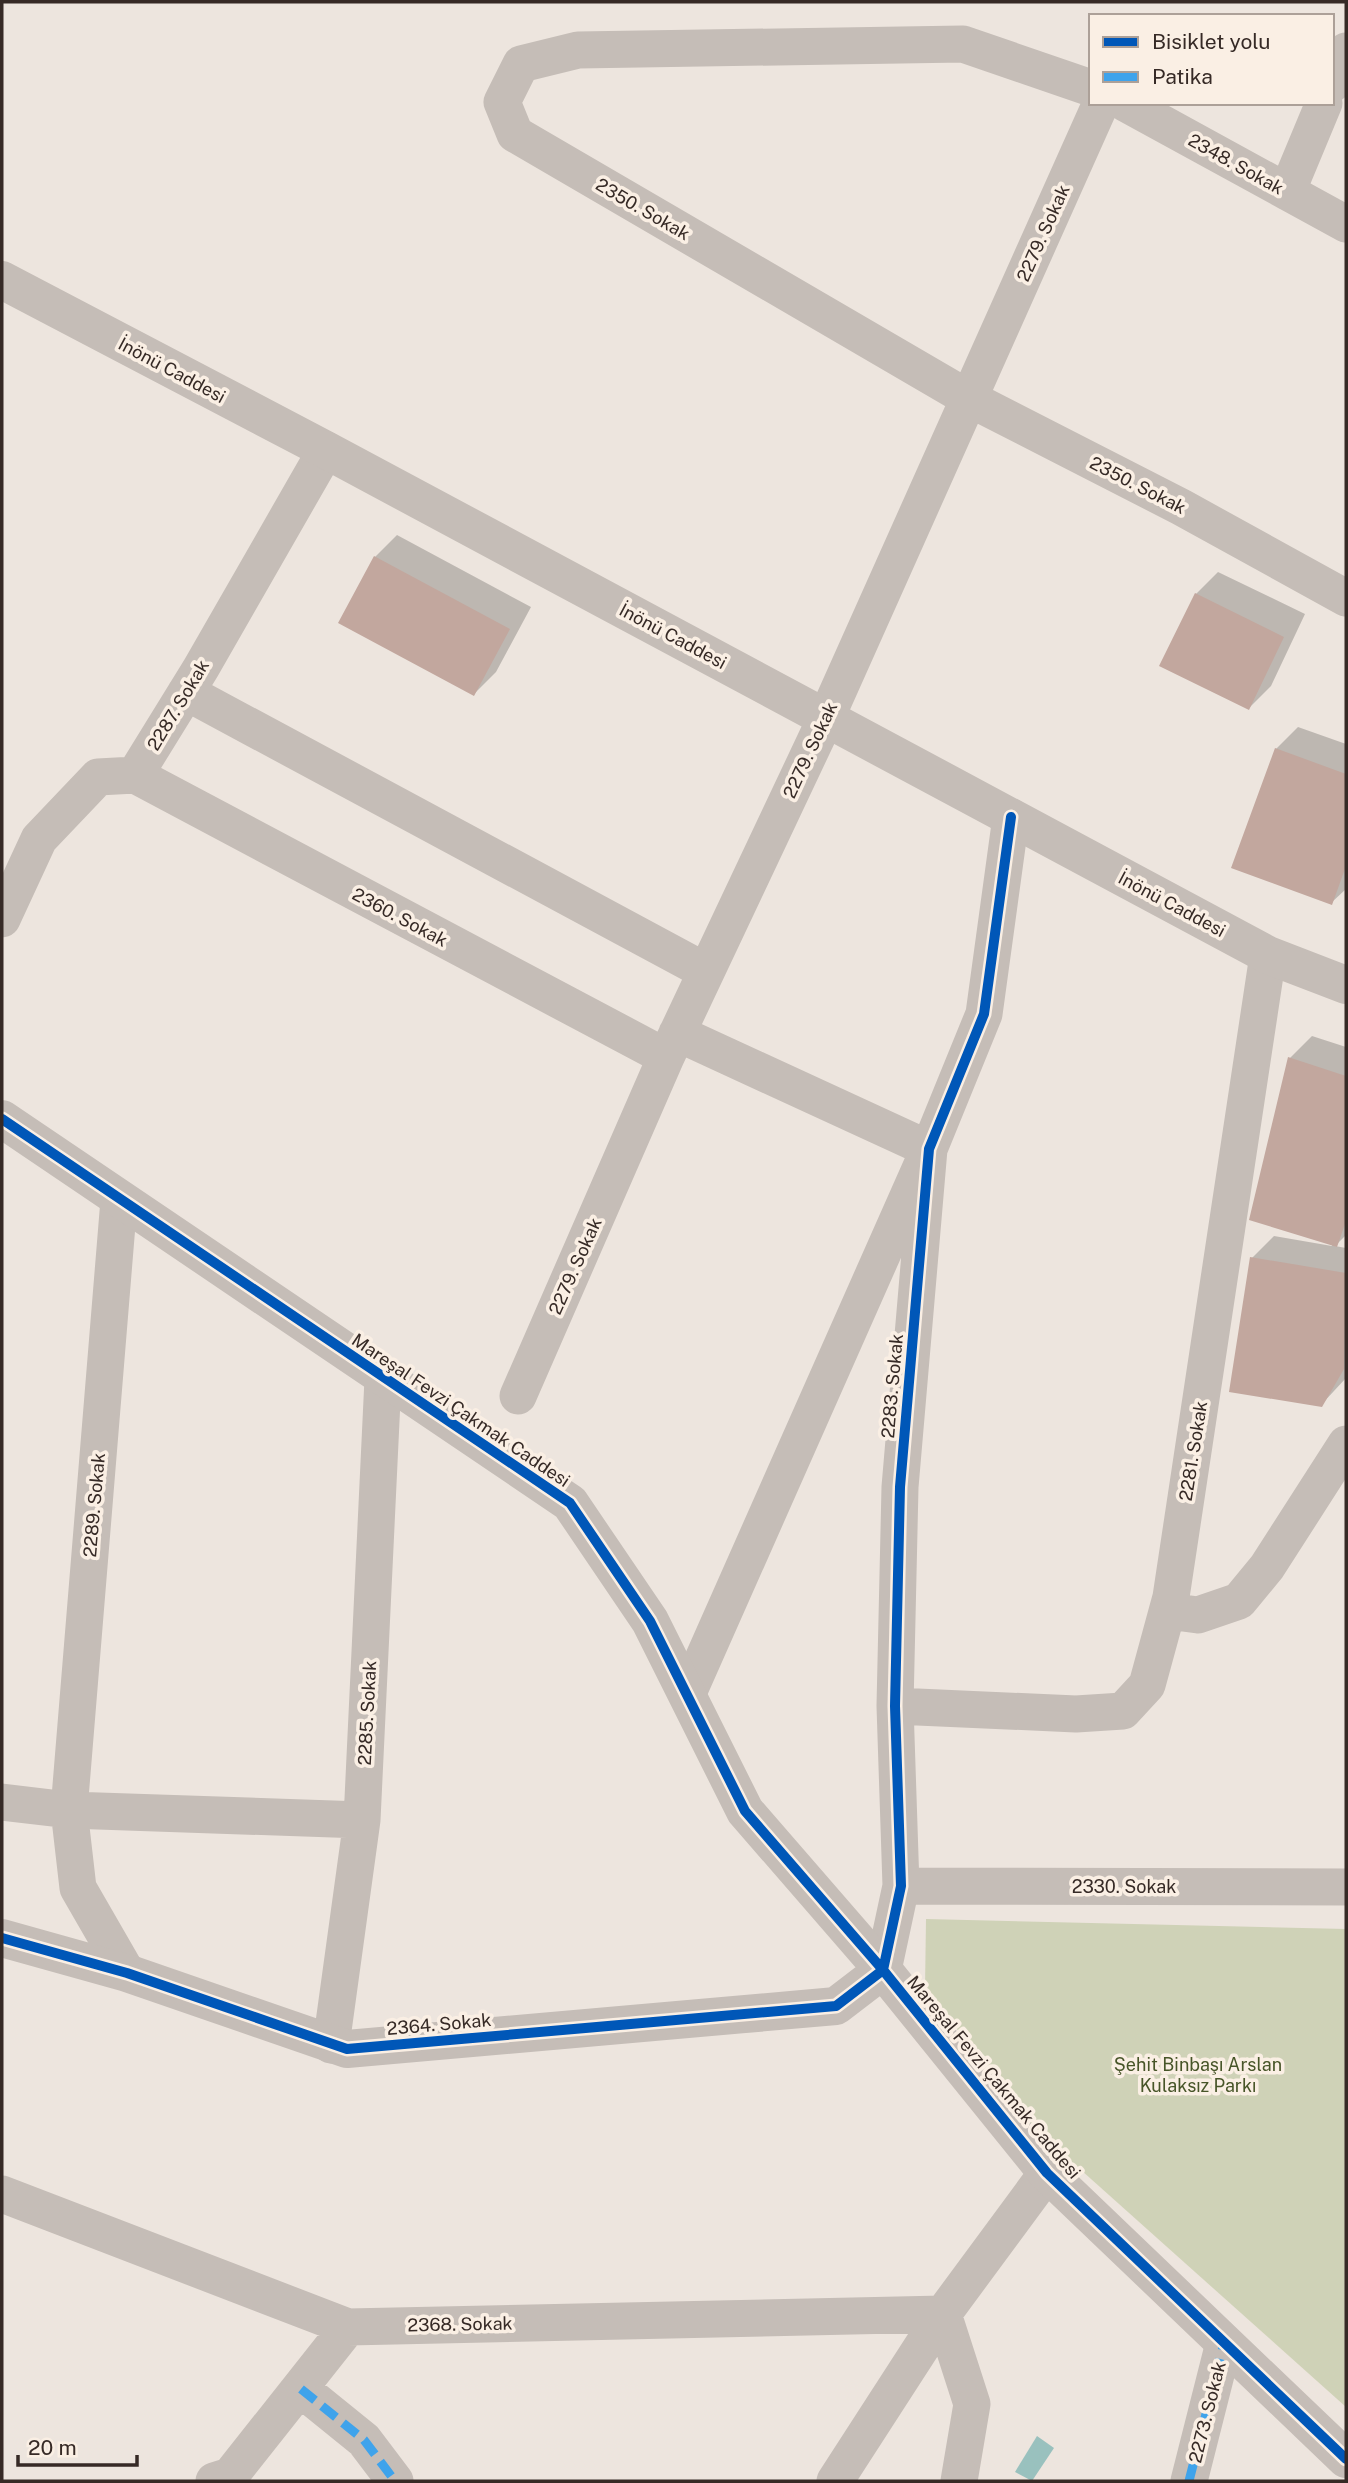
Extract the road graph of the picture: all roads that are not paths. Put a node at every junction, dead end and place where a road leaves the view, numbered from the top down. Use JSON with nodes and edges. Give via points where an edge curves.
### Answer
{"nodes":[{"id":1,"x":1346,"y":51,"type":"edge"},
{"id":2,"x":1334,"y":79,"type":"edge"},
{"id":3,"x":1089,"y":87,"type":"edge"},
{"id":4,"x":1100,"y":105,"type":"edge"},
{"id":5,"x":1129,"y":105,"type":"edge"},
{"id":6,"x":1323,"y":105,"type":"edge"},
{"id":7,"x":1287,"y":192,"type":"junction"},
{"id":8,"x":1346,"y":224,"type":"edge"},
{"id":9,"x":2,"y":281,"type":"edge"},
{"id":10,"x":968,"y":398,"type":"junction"},
{"id":11,"x":326,"y":450,"type":"junction"},
{"id":12,"x":1346,"y":598,"type":"edge"},
{"id":13,"x":186,"y":692,"type":"junction"},
{"id":14,"x":826,"y":718,"type":"junction"},
{"id":15,"x":135,"y":775,"type":"junction"},
{"id":16,"x":1011,"y":817,"type":"junction"},
{"id":17,"x":2,"y":919,"type":"edge"},
{"id":18,"x":1268,"y":956,"type":"junction"},
{"id":19,"x":705,"y":971,"type":"junction"},
{"id":20,"x":1346,"y":985,"type":"edge"},
{"id":21,"x":671,"y":1045,"type":"junction"},
{"id":22,"x":2,"y":1119,"type":"edge"},
{"id":23,"x":929,"y":1149,"type":"junction"},
{"id":24,"x":119,"y":1200,"type":"junction"},
{"id":25,"x":383,"y":1379,"type":"junction"},
{"id":26,"x":518,"y":1396,"type":"dead end"},
{"id":27,"x":1346,"y":1444,"type":"edge"},
{"id":28,"x":1168,"y":1611,"type":"junction"},
{"id":29,"x":688,"y":1693,"type":"junction"},
{"id":30,"x":895,"y":1706,"type":"junction"},
{"id":31,"x":2,"y":1802,"type":"edge"},
{"id":32,"x":69,"y":1810,"type":"junction"},
{"id":33,"x":362,"y":1820,"type":"junction"},
{"id":34,"x":901,"y":1886,"type":"junction"},
{"id":35,"x":1346,"y":1887,"type":"edge"},
{"id":36,"x":2,"y":1938,"type":"edge"},
{"id":37,"x":883,"y":1970,"type":"junction"},
{"id":38,"x":127,"y":1973,"type":"junction"},
{"id":39,"x":331,"y":2045,"type":"junction"},
{"id":40,"x":1047,"y":2173,"type":"junction"},
{"id":41,"x":2,"y":2194,"type":"edge"},
{"id":42,"x":943,"y":2314,"type":"junction"},
{"id":43,"x":348,"y":2326,"type":"junction"},
{"id":44,"x":1224,"y":2343,"type":"junction"},
{"id":45,"x":301,"y":2389,"type":"junction"},
{"id":46,"x":1346,"y":2459,"type":"edge"},
{"id":47,"x":214,"y":2481,"type":"edge"},
{"id":48,"x":395,"y":2481,"type":"edge"},
{"id":49,"x":835,"y":2481,"type":"edge"},
{"id":50,"x":959,"y":2481,"type":"edge"},
{"id":51,"x":1189,"y":2481,"type":"edge"}],
"edges":[{"from":1,"to":2,"type":"street"},
{"from":3,"to":10,"type":"street","name":"2350. Sokak","via":[[962,44],[578,50],[521,64],[502,102],[515,134]]},
{"from":4,"to":10,"type":"street","name":"2279. Sokak"},
{"from":5,"to":7,"type":"street","name":"2348. Sokak"},
{"from":6,"to":7,"type":"street"},
{"from":7,"to":8,"type":"street","name":"2348. Sokak"},
{"from":9,"to":11,"type":"street","name":"İnönü Caddesi"},
{"from":10,"to":12,"type":"street","name":"2350. Sokak"},
{"from":10,"to":14,"type":"street","name":"2279. Sokak"},
{"from":11,"to":13,"type":"street","name":"2287. Sokak"},
{"from":11,"to":14,"type":"street","name":"İnönü Caddesi"},
{"from":13,"to":15,"type":"street","name":"2287. Sokak"},
{"from":13,"to":19,"type":"street"},
{"from":14,"to":16,"type":"street","name":"İnönü Caddesi"},
{"from":14,"to":19,"type":"street","name":"2279. Sokak"},
{"from":15,"to":17,"type":"street","via":[[97,777],[47,830]]},
{"from":15,"to":21,"type":"street","name":"2360. Sokak"},
{"from":16,"to":18,"type":"street","name":"İnönü Caddesi"},
{"from":16,"to":23,"type":"street","name":"2283. Sokak","via":[[985,1014]]},
{"from":18,"to":20,"type":"street","name":"İnönü Caddesi"},
{"from":18,"to":28,"type":"street","name":"2281. Sokak"},
{"from":19,"to":21,"type":"street","name":"2279. Sokak"},
{"from":21,"to":23,"type":"street","name":"2360. Sokak"},
{"from":21,"to":26,"type":"street","name":"2279. Sokak"},
{"from":22,"to":24,"type":"street","name":"Mareşal Fevzi Çakmak Caddesi"},
{"from":23,"to":29,"type":"street"},
{"from":23,"to":30,"type":"street","name":"2283. Sokak","via":[[900,1487]]},
{"from":24,"to":25,"type":"street","name":"Mareşal Fevzi Çakmak Caddesi"},
{"from":24,"to":32,"type":"street","name":"2289. Sokak"},
{"from":25,"to":29,"type":"street","name":"Mareşal Fevzi Çakmak Caddesi","via":[[570,1503],[650,1621]]},
{"from":25,"to":33,"type":"street","name":"2285. Sokak"},
{"from":27,"to":28,"type":"street","via":[[1267,1567],[1239,1601],[1198,1615]]},
{"from":28,"to":30,"type":"street","name":"2281. Sokak","via":[[1147,1685],[1123,1711],[1076,1714]]},
{"from":29,"to":37,"type":"street","name":"Mareşal Fevzi Çakmak Caddesi","via":[[745,1811]]},
{"from":30,"to":34,"type":"street","name":"2283. Sokak"},
{"from":31,"to":32,"type":"street"},
{"from":32,"to":33,"type":"street"},
{"from":32,"to":38,"type":"street","name":"2289. Sokak","via":[[78,1888]]},
{"from":33,"to":39,"type":"street","name":"2285. Sokak"},
{"from":34,"to":35,"type":"street","name":"2330. Sokak"},
{"from":34,"to":37,"type":"street","name":"2283. Sokak"},
{"from":36,"to":38,"type":"street","name":"2364. Sokak"},
{"from":37,"to":39,"type":"street","name":"2364. Sokak","via":[[836,2006],[347,2049]]},
{"from":37,"to":40,"type":"street","name":"Mareşal Fevzi Çakmak Caddesi"},
{"from":38,"to":39,"type":"street","name":"2364. Sokak"},
{"from":40,"to":42,"type":"street"},
{"from":40,"to":44,"type":"street","name":"Mareşal Fevzi Çakmak Caddesi"},
{"from":41,"to":43,"type":"street","name":"2368. Sokak"},
{"from":42,"to":43,"type":"street","name":"2368. Sokak"},
{"from":42,"to":49,"type":"street"},
{"from":42,"to":50,"type":"street","via":[[972,2404]]},
{"from":43,"to":45,"type":"street"},
{"from":44,"to":46,"type":"street","name":"Mareşal Fevzi Çakmak Caddesi"},
{"from":44,"to":51,"type":"street","name":"2273. Sokak"},
{"from":45,"to":47,"type":"street","via":[[230,2476]]},
{"from":45,"to":48,"type":"street","via":[[364,2440]]}]}
